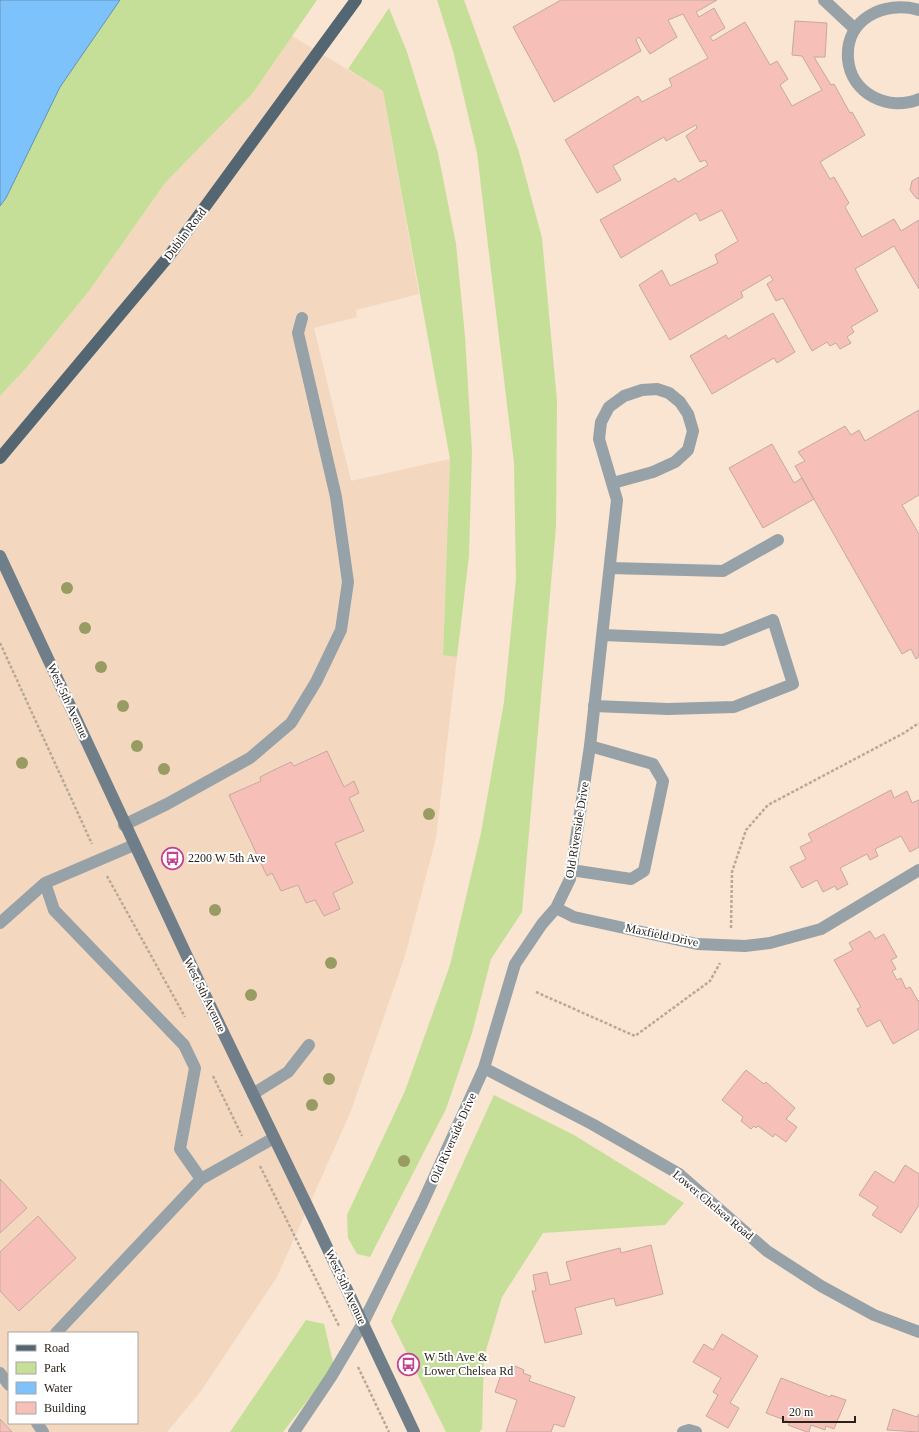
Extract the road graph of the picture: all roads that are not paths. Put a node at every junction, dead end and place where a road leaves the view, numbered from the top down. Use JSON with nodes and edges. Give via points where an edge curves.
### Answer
{"nodes":[{"id":1,"x":356,"y":0,"type":"edge"},
{"id":2,"x":824,"y":0,"type":"edge"},
{"id":3,"x":919,"y":10,"type":"edge"},
{"id":4,"x":855,"y":29,"type":"junction"},
{"id":5,"x":919,"y":99,"type":"edge"},
{"id":6,"x":302,"y":318,"type":"dead end"},
{"id":7,"x":0,"y":458,"type":"edge"},
{"id":8,"x":613,"y":483,"type":"junction"},
{"id":9,"x":778,"y":540,"type":"dead end"},
{"id":10,"x":0,"y":556,"type":"edge"},
{"id":11,"x":610,"y":568,"type":"junction"},
{"id":12,"x":603,"y":635,"type":"junction"},
{"id":13,"x":594,"y":706,"type":"junction"},
{"id":14,"x":590,"y":746,"type":"junction"},
{"id":15,"x":124,"y":825,"type":"junction"},
{"id":16,"x":134,"y":845,"type":"junction"},
{"id":17,"x":571,"y":870,"type":"junction"},
{"id":18,"x":919,"y":870,"type":"edge"},
{"id":19,"x":45,"y":883,"type":"junction"},
{"id":20,"x":556,"y":908,"type":"junction"},
{"id":21,"x":0,"y":923,"type":"edge"},
{"id":22,"x":309,"y":1045,"type":"dead end"},
{"id":23,"x":484,"y":1068,"type":"junction"},
{"id":24,"x":252,"y":1094,"type":"junction"},
{"id":25,"x":274,"y":1138,"type":"junction"},
{"id":26,"x":201,"y":1179,"type":"junction"},
{"id":27,"x":363,"y":1323,"type":"junction"},
{"id":28,"x":57,"y":1332,"type":"edge"},
{"id":29,"x":919,"y":1332,"type":"edge"},
{"id":30,"x":0,"y":1373,"type":"edge"},
{"id":31,"x":8,"y":1383,"type":"edge"},
{"id":32,"x":294,"y":1432,"type":"edge"},
{"id":33,"x":414,"y":1432,"type":"edge"},
{"id":34,"x":683,"y":1432,"type":"edge"},
{"id":35,"x":696,"y":1432,"type":"edge"}],
"edges":[{"from":1,"to":7,"type":"main road","name":"Dublin Road","via":[[169,256]]},
{"from":2,"to":4,"type":"street"},
{"from":3,"to":4,"type":"street","via":[[893,5],[878,9],[864,17]]},
{"from":4,"to":5,"type":"street","via":[[849,44],[848,59],[852,75],[862,89],[876,100],[892,104],[910,103]]},
{"from":6,"to":15,"type":"street","via":[[298,332],[336,497],[348,582],[341,630],[316,682],[291,723],[250,758],[168,804]]},
{"from":8,"to":8,"type":"street","name":"Old Riverside Drive","via":[[654,472],[675,462],[688,450],[693,431],[688,414],[680,402],[669,393],[657,389],[642,390],[624,396],[609,407],[601,422],[600,439]]},
{"from":8,"to":11,"type":"street","name":"Old Riverside Drive","via":[[617,500]]},
{"from":9,"to":11,"type":"street","via":[[723,571]]},
{"from":10,"to":15,"type":"main road","name":"West 5th Avenue"},
{"from":11,"to":12,"type":"street","name":"Old Riverside Drive"},
{"from":12,"to":13,"type":"street","name":"Old Riverside Drive"},
{"from":12,"to":13,"type":"street","via":[[723,640],[773,620],[793,684],[734,707],[668,709]]},
{"from":13,"to":14,"type":"street","name":"Old Riverside Drive"},
{"from":14,"to":17,"type":"street","name":"Old Riverside Drive"},
{"from":14,"to":17,"type":"street","via":[[653,764],[663,781],[644,870],[631,879]]},
{"from":15,"to":16,"type":"main road","name":"West 5th Avenue"},
{"from":16,"to":19,"type":"street"},
{"from":16,"to":24,"type":"main road","name":"West 5th Avenue"},
{"from":17,"to":20,"type":"street","name":"Old Riverside Drive","via":[[570,879]]},
{"from":18,"to":20,"type":"street","name":"Maxfield Drive","via":[[821,929],[770,943],[745,946],[697,944],[574,917]]},
{"from":19,"to":21,"type":"street"},
{"from":19,"to":26,"type":"street","via":[[54,910],[184,1045],[195,1068],[180,1149]]},
{"from":20,"to":23,"type":"street","name":"Old Riverside Drive","via":[[515,964]]},
{"from":22,"to":24,"type":"street","via":[[288,1072]]},
{"from":23,"to":27,"type":"street","name":"Old Riverside Drive","via":[[425,1198]]},
{"from":23,"to":29,"type":"street","name":"Lower Chelsea Road","via":[[592,1124],[678,1174],[767,1251],[821,1286],[874,1315]]},
{"from":24,"to":25,"type":"main road","name":"West 5th Avenue"},
{"from":25,"to":26,"type":"street"},
{"from":25,"to":27,"type":"main road","name":"West 5th Avenue"},
{"from":26,"to":28,"type":"street"},
{"from":27,"to":32,"type":"street","name":"Old Riverside Drive"},
{"from":27,"to":33,"type":"main road","name":"West 5th Avenue"},
{"from":30,"to":31,"type":"street"},
{"from":34,"to":35,"type":"street"}]}
